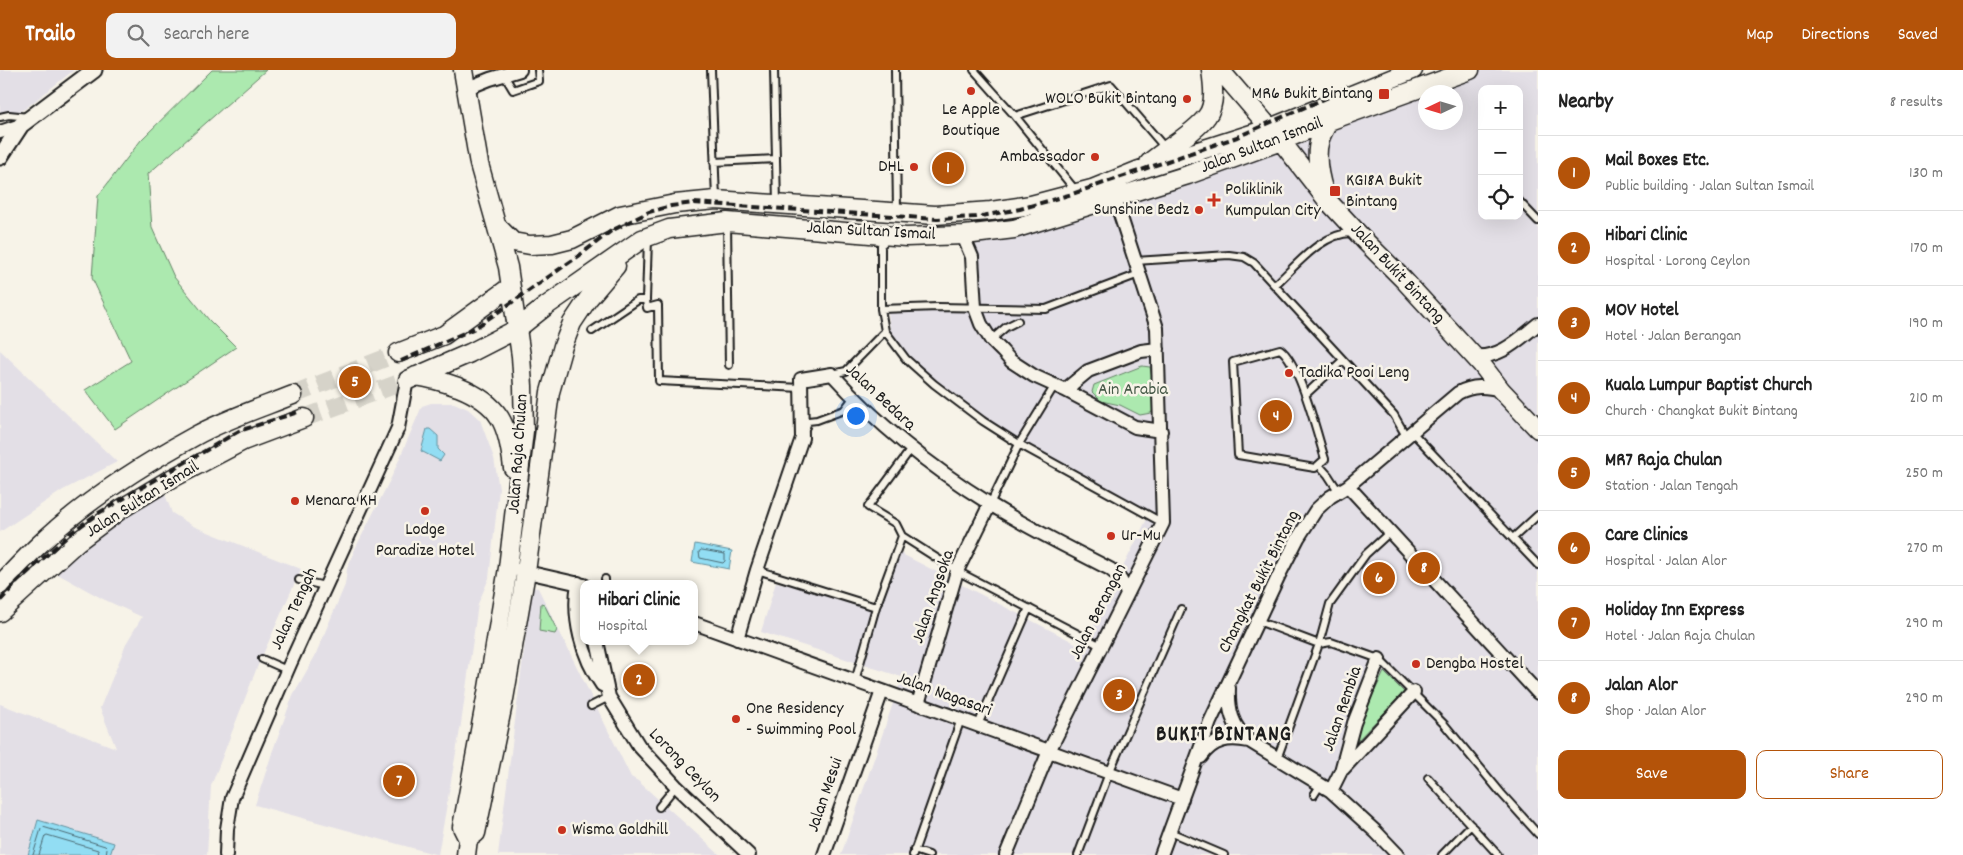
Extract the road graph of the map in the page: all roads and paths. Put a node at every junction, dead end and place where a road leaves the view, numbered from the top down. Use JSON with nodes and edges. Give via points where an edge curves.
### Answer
{"nodes":[{"id":1,"x":94,"y":70,"type":"edge"},
{"id":2,"x":463,"y":70,"type":"edge"},
{"id":3,"x":520,"y":70,"type":"edge"},
{"id":4,"x":538,"y":70,"type":"edge"},
{"id":5,"x":710,"y":70,"type":"edge"},
{"id":6,"x":774,"y":70,"type":"edge"},
{"id":7,"x":895,"y":70,"type":"edge"},
{"id":8,"x":974,"y":70,"type":"edge"},
{"id":9,"x":1211,"y":70,"type":"edge"},
{"id":10,"x":1220,"y":70,"type":"edge"},
{"id":11,"x":1413,"y":70,"type":"edge"},
{"id":12,"x":1470,"y":70,"type":"edge"},
{"id":13,"x":504,"y":75,"type":"junction"},
{"id":14,"x":466,"y":89,"type":"junction"},
{"id":15,"x":1015,"y":116,"type":"junction"},
{"id":16,"x":0,"y":118,"type":"edge"},
{"id":17,"x":26,"y":121,"type":"junction"},
{"id":18,"x":1329,"y":121,"type":"junction"},
{"id":19,"x":0,"y":132,"type":"edge"},
{"id":20,"x":1275,"y":134,"type":"junction"},
{"id":21,"x":1163,"y":151,"type":"junction"},
{"id":22,"x":0,"y":157,"type":"edge"},
{"id":23,"x":776,"y":159,"type":"junction"},
{"id":24,"x":714,"y":162,"type":"junction"},
{"id":25,"x":1140,"y":170,"type":"junction"},
{"id":26,"x":1077,"y":192,"type":"junction"},
{"id":27,"x":1115,"y":198,"type":"junction"},
{"id":28,"x":716,"y":200,"type":"junction"},
{"id":29,"x":1327,"y":200,"type":"junction"},
{"id":30,"x":777,"y":205,"type":"junction"},
{"id":31,"x":1523,"y":205,"type":"edge"},
{"id":32,"x":896,"y":214,"type":"junction"},
{"id":33,"x":1538,"y":221,"type":"edge"},
{"id":34,"x":727,"y":222,"type":"junction"},
{"id":35,"x":496,"y":225,"type":"junction"},
{"id":36,"x":1358,"y":233,"type":"junction"},
{"id":37,"x":962,"y":235,"type":"junction"},
{"id":38,"x":894,"y":236,"type":"junction"},
{"id":39,"x":645,"y":237,"type":"junction"},
{"id":40,"x":1135,"y":261,"type":"junction"},
{"id":41,"x":1139,"y":274,"type":"junction"},
{"id":42,"x":1275,"y":285,"type":"junction"},
{"id":43,"x":510,"y":287,"type":"junction"},
{"id":44,"x":646,"y":300,"type":"junction"},
{"id":45,"x":975,"y":308,"type":"junction"},
{"id":46,"x":881,"y":309,"type":"junction"},
{"id":47,"x":1018,"y":321,"type":"dead end"},
{"id":48,"x":1538,"y":324,"type":"edge"},
{"id":49,"x":517,"y":329,"type":"junction"},
{"id":50,"x":592,"y":331,"type":"dead end"},
{"id":51,"x":884,"y":331,"type":"junction"},
{"id":52,"x":991,"y":340,"type":"junction"},
{"id":53,"x":1158,"y":349,"type":"junction"},
{"id":54,"x":398,"y":353,"type":"tunnel mouth"},
{"id":55,"x":1472,"y":356,"type":"junction"},
{"id":56,"x":1344,"y":360,"type":"junction"},
{"id":57,"x":729,"y":365,"type":"dead end"},
{"id":58,"x":832,"y":374,"type":"junction"},
{"id":59,"x":410,"y":379,"type":"junction"},
{"id":60,"x":801,"y":388,"type":"junction"},
{"id":61,"x":1060,"y":388,"type":"junction"},
{"id":62,"x":1501,"y":390,"type":"junction"},
{"id":63,"x":293,"y":395,"type":"tunnel mouth"},
{"id":64,"x":1305,"y":396,"type":"junction"},
{"id":65,"x":853,"y":398,"type":"junction"},
{"id":66,"x":304,"y":418,"type":"tunnel mouth"},
{"id":67,"x":1538,"y":429,"type":"edge"},
{"id":68,"x":1161,"y":430,"type":"junction"},
{"id":69,"x":1409,"y":434,"type":"junction"},
{"id":70,"x":802,"y":438,"type":"junction"},
{"id":71,"x":1018,"y":444,"type":"junction"},
{"id":72,"x":911,"y":449,"type":"junction"},
{"id":73,"x":1318,"y":465,"type":"junction"},
{"id":74,"x":1343,"y":489,"type":"junction"},
{"id":75,"x":990,"y":504,"type":"junction"},
{"id":76,"x":515,"y":506,"type":"junction"},
{"id":77,"x":1538,"y":515,"type":"edge"},
{"id":78,"x":1163,"y":523,"type":"junction"},
{"id":79,"x":1390,"y":532,"type":"junction"},
{"id":80,"x":902,"y":536,"type":"junction"},
{"id":81,"x":1512,"y":538,"type":"junction"},
{"id":82,"x":1538,"y":566,"type":"edge"},
{"id":83,"x":508,"y":568,"type":"junction"},
{"id":84,"x":757,"y":570,"type":"junction"},
{"id":85,"x":957,"y":571,"type":"junction"},
{"id":86,"x":526,"y":572,"type":"junction"},
{"id":87,"x":299,"y":580,"type":"dead end"},
{"id":88,"x":580,"y":584,"type":"edge"},
{"id":89,"x":0,"y":585,"type":"edge"},
{"id":90,"x":325,"y":586,"type":"junction"},
{"id":91,"x":580,"y":586,"type":"edge"},
{"id":92,"x":1127,"y":594,"type":"junction"},
{"id":93,"x":876,"y":607,"type":"junction"},
{"id":94,"x":1029,"y":608,"type":"junction"},
{"id":95,"x":1181,"y":609,"type":"dead end"},
{"id":96,"x":0,"y":612,"type":"edge"},
{"id":97,"x":1258,"y":621,"type":"junction"},
{"id":98,"x":698,"y":624,"type":"edge"},
{"id":99,"x":580,"y":628,"type":"edge"},
{"id":100,"x":737,"y":639,"type":"junction"},
{"id":101,"x":1319,"y":644,"type":"junction"},
{"id":102,"x":582,"y":645,"type":"edge"},
{"id":103,"x":598,"y":645,"type":"edge"},
{"id":104,"x":1101,"y":646,"type":"junction"},
{"id":105,"x":1380,"y":659,"type":"junction"},
{"id":106,"x":262,"y":660,"type":"dead end"},
{"id":107,"x":287,"y":670,"type":"junction"},
{"id":108,"x":1230,"y":680,"type":"junction"},
{"id":109,"x":855,"y":681,"type":"junction"},
{"id":110,"x":882,"y":691,"type":"junction"},
{"id":111,"x":1414,"y":692,"type":"junction"},
{"id":112,"x":1538,"y":693,"type":"edge"},
{"id":113,"x":608,"y":694,"type":"junction"},
{"id":114,"x":918,"y":704,"type":"junction"},
{"id":115,"x":591,"y":706,"type":"dead end"},
{"id":116,"x":961,"y":719,"type":"junction"},
{"id":117,"x":978,"y":725,"type":"junction"},
{"id":118,"x":1249,"y":741,"type":"junction"},
{"id":119,"x":1048,"y":751,"type":"junction"},
{"id":120,"x":1277,"y":759,"type":"junction"},
{"id":121,"x":1194,"y":768,"type":"junction"},
{"id":122,"x":1341,"y":771,"type":"junction"},
{"id":123,"x":1109,"y":773,"type":"junction"},
{"id":124,"x":1428,"y":778,"type":"dead end"},
{"id":125,"x":676,"y":786,"type":"junction"},
{"id":126,"x":1332,"y":791,"type":"junction"},
{"id":127,"x":1182,"y":799,"type":"junction"},
{"id":128,"x":659,"y":807,"type":"dead end"},
{"id":129,"x":1471,"y":825,"type":"junction"},
{"id":130,"x":1170,"y":832,"type":"junction"},
{"id":131,"x":1538,"y":834,"type":"edge"},
{"id":132,"x":467,"y":847,"type":"edge"},
{"id":133,"x":914,"y":852,"type":"edge"},
{"id":134,"x":226,"y":855,"type":"edge"},
{"id":135,"x":749,"y":855,"type":"edge"},
{"id":136,"x":824,"y":855,"type":"edge"},
{"id":137,"x":929,"y":855,"type":"edge"},
{"id":138,"x":1006,"y":855,"type":"edge"},
{"id":139,"x":1078,"y":855,"type":"edge"},
{"id":140,"x":1161,"y":855,"type":"edge"},
{"id":141,"x":1224,"y":855,"type":"edge"},
{"id":142,"x":1398,"y":855,"type":"edge"},
{"id":143,"x":1442,"y":855,"type":"edge"},
{"id":144,"x":1498,"y":855,"type":"edge"}],
"edges":[{"from":1,"to":17,"type":"street"},
{"from":2,"to":14,"type":"main road","name":"Jalan Raja Chulan"},
{"from":3,"to":13,"type":"street"},
{"from":4,"to":13,"type":"lane","via":[[539,81],[513,90]]},
{"from":5,"to":24,"type":"lane"},
{"from":6,"to":23,"type":"lane"},
{"from":7,"to":32,"type":"lane"},
{"from":8,"to":15,"type":"lane"},
{"from":9,"to":21,"type":"main road","via":[[1213,87],[1207,116]]},
{"from":10,"to":20,"type":"main road","name":"Jalan Bukit Bintang"},
{"from":11,"to":20,"type":"main road","name":"Jalan Sultan Ismail"},
{"from":12,"to":18,"type":"main road","name":"Jalan Sultan Ismail"},
{"from":13,"to":14,"type":"street"},
{"from":14,"to":35,"type":"main road","name":"Jalan Raja Chulan","via":[[479,164]]},
{"from":15,"to":21,"type":"lane","via":[[1111,85],[1160,142]]},
{"from":15,"to":26,"type":"lane"},
{"from":16,"to":17,"type":"lane","via":[[10,115]]},
{"from":17,"to":19,"type":"street"},
{"from":17,"to":22,"type":"street"},
{"from":18,"to":20,"type":"main road","name":"Jalan Sultan Ismail"},
{"from":18,"to":29,"type":"main road","via":[[1318,150]]},
{"from":20,"to":25,"type":"main road","name":"Jalan Sultan Ismail"},
{"from":20,"to":27,"type":"main road","name":"Jalan Sultan Ismail","via":[[1188,175]]},
{"from":20,"to":29,"type":"main road","name":"Jalan Bukit Bintang"},
{"from":21,"to":25,"type":"main road"},
{"from":23,"to":24,"type":"lane"},
{"from":23,"to":30,"type":"lane"},
{"from":24,"to":28,"type":"lane"},
{"from":25,"to":26,"type":"main road","name":"Jalan Sultan Ismail"},
{"from":26,"to":32,"type":"main road","name":"Jalan Sultan Ismail","via":[[1032,205],[991,211]]},
{"from":27,"to":37,"type":"main road","name":"Jalan Sultan Ismail","via":[[1014,229]]},
{"from":27,"to":40,"type":"street","name":"Jalan Berangan"},
{"from":28,"to":30,"type":"main road","name":"Jalan Sultan Ismail"},
{"from":28,"to":35,"type":"main road","name":"Jalan Sultan Ismail","via":[[620,215],[572,239],[552,244],[513,242]]},
{"from":29,"to":36,"type":"main road","name":"Jalan Bukit Bintang"},
{"from":30,"to":32,"type":"main road","name":"Jalan Sultan Ismail"},
{"from":31,"to":33,"type":"lane"},
{"from":34,"to":38,"type":"main road","name":"Jalan Sultan Ismail"},
{"from":34,"to":39,"type":"main road","name":"Jalan Sultan Ismail","via":[[669,229]]},
{"from":34,"to":57,"type":"lane"},
{"from":35,"to":43,"type":"main road","name":"Jalan Raja Chulan"},
{"from":36,"to":42,"type":"lane","via":[[1336,235],[1323,242]]},
{"from":36,"to":55,"type":"main road","name":"Jalan Bukit Bintang"},
{"from":37,"to":38,"type":"main road","name":"Jalan Sultan Ismail"},
{"from":37,"to":45,"type":"street","via":[[972,256]]},
{"from":38,"to":46,"type":"lane","via":[[880,245]]},
{"from":39,"to":44,"type":"lane"},
{"from":39,"to":49,"type":"main road","name":"Jalan Sultan Ismail"},
{"from":39,"to":86,"type":"main road","name":"Jalan Raja Chulan","via":[[610,271],[588,299],[572,323],[563,346],[550,392]]},
{"from":40,"to":41,"type":"street","name":"Jalan Berangan"},
{"from":40,"to":42,"type":"lane","via":[[1238,256],[1254,263]]},
{"from":41,"to":45,"type":"lane","via":[[1046,309]]},
{"from":41,"to":53,"type":"street","name":"Jalan Berangan","via":[[1157,328]]},
{"from":42,"to":56,"type":"lane"},
{"from":43,"to":49,"type":"main road","name":"Jalan Raja Chulan"},
{"from":43,"to":54,"type":"main road","via":[[451,331]]},
{"from":44,"to":50,"type":"lane","via":[[638,300]]},
{"from":44,"to":60,"type":"lane","via":[[647,308],[658,305],[659,381]]},
{"from":45,"to":46,"type":"lane"},
{"from":45,"to":52,"type":"street"},
{"from":46,"to":51,"type":"lane"},
{"from":47,"to":52,"type":"lane"},
{"from":48,"to":55,"type":"street","via":[[1499,353],[1483,358]]},
{"from":49,"to":59,"type":"main road","name":"Jalan Sultan Ismail"},
{"from":49,"to":76,"type":"main road","name":"Jalan Raja Chulan","via":[[524,386],[524,431]]},
{"from":51,"to":58,"type":"lane","via":[[846,371]]},
{"from":51,"to":71,"type":"lane","via":[[906,359],[934,384]]},
{"from":52,"to":61,"type":"street","via":[[1034,376]]},
{"from":53,"to":61,"type":"street","via":[[1141,351],[1088,371]]},
{"from":53,"to":68,"type":"street","name":"Jalan Berangan"},
{"from":55,"to":62,"type":"main road","name":"Jalan Bukit Bintang"},
{"from":56,"to":64,"type":"lane"},
{"from":56,"to":69,"type":"lane"},
{"from":58,"to":60,"type":"street","name":"Jalan Bedara","via":[[801,379]]},
{"from":58,"to":65,"type":"street","name":"Jalan Bedara"},
{"from":59,"to":76,"type":"main road","via":[[442,381],[483,399],[498,416],[510,444]]},
{"from":59,"to":90,"type":"street","name":"Jalan Tengah","via":[[398,428]]},
{"from":60,"to":70,"type":"street"},
{"from":61,"to":68,"type":"street","via":[[1135,427]]},
{"from":61,"to":71,"type":"lane"},
{"from":62,"to":67,"type":"main road","name":"Jalan Bukit Bintang"},
{"from":62,"to":69,"type":"street","name":"Changkat Bukit Bintang","via":[[1479,386],[1464,390]]},
{"from":63,"to":89,"type":"main road","name":"Jalan Sultan Ismail","via":[[195,436],[118,483],[40,544]]},
{"from":64,"to":73,"type":"lane","via":[[1325,459]]},
{"from":64,"to":73,"type":"lane","via":[[1286,353],[1280,349],[1233,362],[1238,455],[1315,468]]},
{"from":65,"to":70,"type":"lane","via":[[844,410],[808,420]]},
{"from":65,"to":72,"type":"street","name":"Jalan Bedara"},
{"from":66,"to":96,"type":"main road","name":"Jalan Sultan Ismail","via":[[244,442],[121,509],[76,542]]},
{"from":68,"to":78,"type":"street","name":"Jalan Berangan"},
{"from":69,"to":74,"type":"street","name":"Changkat Bukit Bintang"},
{"from":69,"to":81,"type":"lane"},
{"from":70,"to":84,"type":"street"},
{"from":71,"to":75,"type":"lane"},
{"from":71,"to":78,"type":"lane"},
{"from":72,"to":75,"type":"street","name":"Jalan Bedara"},
{"from":72,"to":80,"type":"lane","via":[[868,506],[896,524]]},
{"from":73,"to":74,"type":"lane"},
{"from":74,"to":79,"type":"street"},
{"from":74,"to":97,"type":"street","name":"Changkat Bukit Bintang","via":[[1316,510],[1298,538]]},
{"from":75,"to":85,"type":"street","name":"Jalan Angsoka"},
{"from":75,"to":92,"type":"street","name":"Jalan Bedara","via":[[1117,574]]},
{"from":76,"to":83,"type":"main road","name":"Jalan Raja Chulan"},
{"from":77,"to":81,"type":"lane"},
{"from":78,"to":92,"type":"street","name":"Jalan Berangan"},
{"from":79,"to":101,"type":"lane","via":[[1366,554],[1330,604]]},
{"from":79,"to":112,"type":"street"},
{"from":80,"to":85,"type":"lane"},
{"from":80,"to":93,"type":"lane"},
{"from":81,"to":82,"type":"lane"},
{"from":83,"to":86,"type":"street"},
{"from":83,"to":132,"type":"main road","name":"Jalan Raja Chulan","via":[[462,827]]},
{"from":84,"to":93,"type":"lane"},
{"from":84,"to":100,"type":"street"},
{"from":85,"to":94,"type":"lane"},
{"from":85,"to":114,"type":"street","name":"Jalan Angsoka"},
{"from":86,"to":88,"type":"street"},
{"from":86,"to":132,"type":"main road","name":"Jalan Raja Chulan","via":[[476,833]]},
{"from":87,"to":90,"type":"lane"},
{"from":90,"to":107,"type":"street","name":"Jalan Tengah"},
{"from":91,"to":99,"type":"street","name":"Lorong Ceylon","via":[[576,594]]},
{"from":92,"to":104,"type":"street","name":"Jalan Berangan"},
{"from":93,"to":109,"type":"lane"},
{"from":94,"to":104,"type":"lane"},
{"from":94,"to":117,"type":"lane"},
{"from":95,"to":123,"type":"lane"},
{"from":97,"to":101,"type":"lane"},
{"from":97,"to":108,"type":"street","name":"Changkat Bukit Bintang"},
{"from":98,"to":100,"type":"street","name":"Jalan Nagasari"},
{"from":100,"to":109,"type":"street","name":"Jalan Nagasari"},
{"from":101,"to":105,"type":"lane","via":[[1331,642]]},
{"from":101,"to":120,"type":"lane"},
{"from":102,"to":113,"type":"street","name":"Lorong Ceylon","via":[[586,659]]},
{"from":103,"to":113,"type":"street","name":"Lorong Ceylon"},
{"from":104,"to":119,"type":"street","name":"Jalan Berangan"},
{"from":105,"to":111,"type":"lane"},
{"from":105,"to":122,"type":"street","name":"Jalan Rembia","via":[[1354,722]]},
{"from":106,"to":107,"type":"lane"},
{"from":107,"to":134,"type":"street","name":"Jalan Tengah","via":[[232,798]]},
{"from":108,"to":118,"type":"street","via":[[1231,718]]},
{"from":108,"to":121,"type":"street","name":"Changkat Bukit Bintang","via":[[1210,722]]},
{"from":109,"to":110,"type":"street","name":"Jalan Nagasari"},
{"from":110,"to":114,"type":"street","name":"Jalan Nagasari"},
{"from":110,"to":136,"type":"street","name":"Jalan Mesui"},
{"from":111,"to":122,"type":"street","name":"Jalan Rembia"},
{"from":111,"to":131,"type":"lane"},
{"from":113,"to":115,"type":"lane"},
{"from":113,"to":125,"type":"street","name":"Lorong Ceylon","via":[[639,746]]},
{"from":114,"to":116,"type":"street","name":"Jalan Nagasari"},
{"from":116,"to":117,"type":"street","name":"Jalan Nagasari"},
{"from":116,"to":133,"type":"lane"},
{"from":117,"to":119,"type":"street","name":"Jalan Nagasari"},
{"from":118,"to":120,"type":"street"},
{"from":118,"to":121,"type":"street","via":[[1232,738],[1217,741],[1206,749]]},
{"from":119,"to":123,"type":"street","name":"Jalan Nagasari"},
{"from":119,"to":138,"type":"street","name":"Jalan Berangan"},
{"from":120,"to":126,"type":"street","via":[[1317,789]]},
{"from":121,"to":127,"type":"street","name":"Changkat Bukit Bintang"},
{"from":122,"to":126,"type":"street","name":"Jalan Rembia"},
{"from":123,"to":127,"type":"street","name":"Jalan Nagasari"},
{"from":123,"to":139,"type":"lane"},
{"from":124,"to":129,"type":"lane"},
{"from":125,"to":128,"type":"lane"},
{"from":125,"to":135,"type":"street","name":"Lorong Ceylon"},
{"from":126,"to":142,"type":"street"},
{"from":127,"to":130,"type":"street","name":"Changkat Bukit Bintang"},
{"from":129,"to":143,"type":"lane"},
{"from":129,"to":144,"type":"lane"},
{"from":130,"to":140,"type":"street","name":"Changkat Bukit Bintang"},
{"from":130,"to":141,"type":"lane"},
{"from":133,"to":137,"type":"lane"}]}
